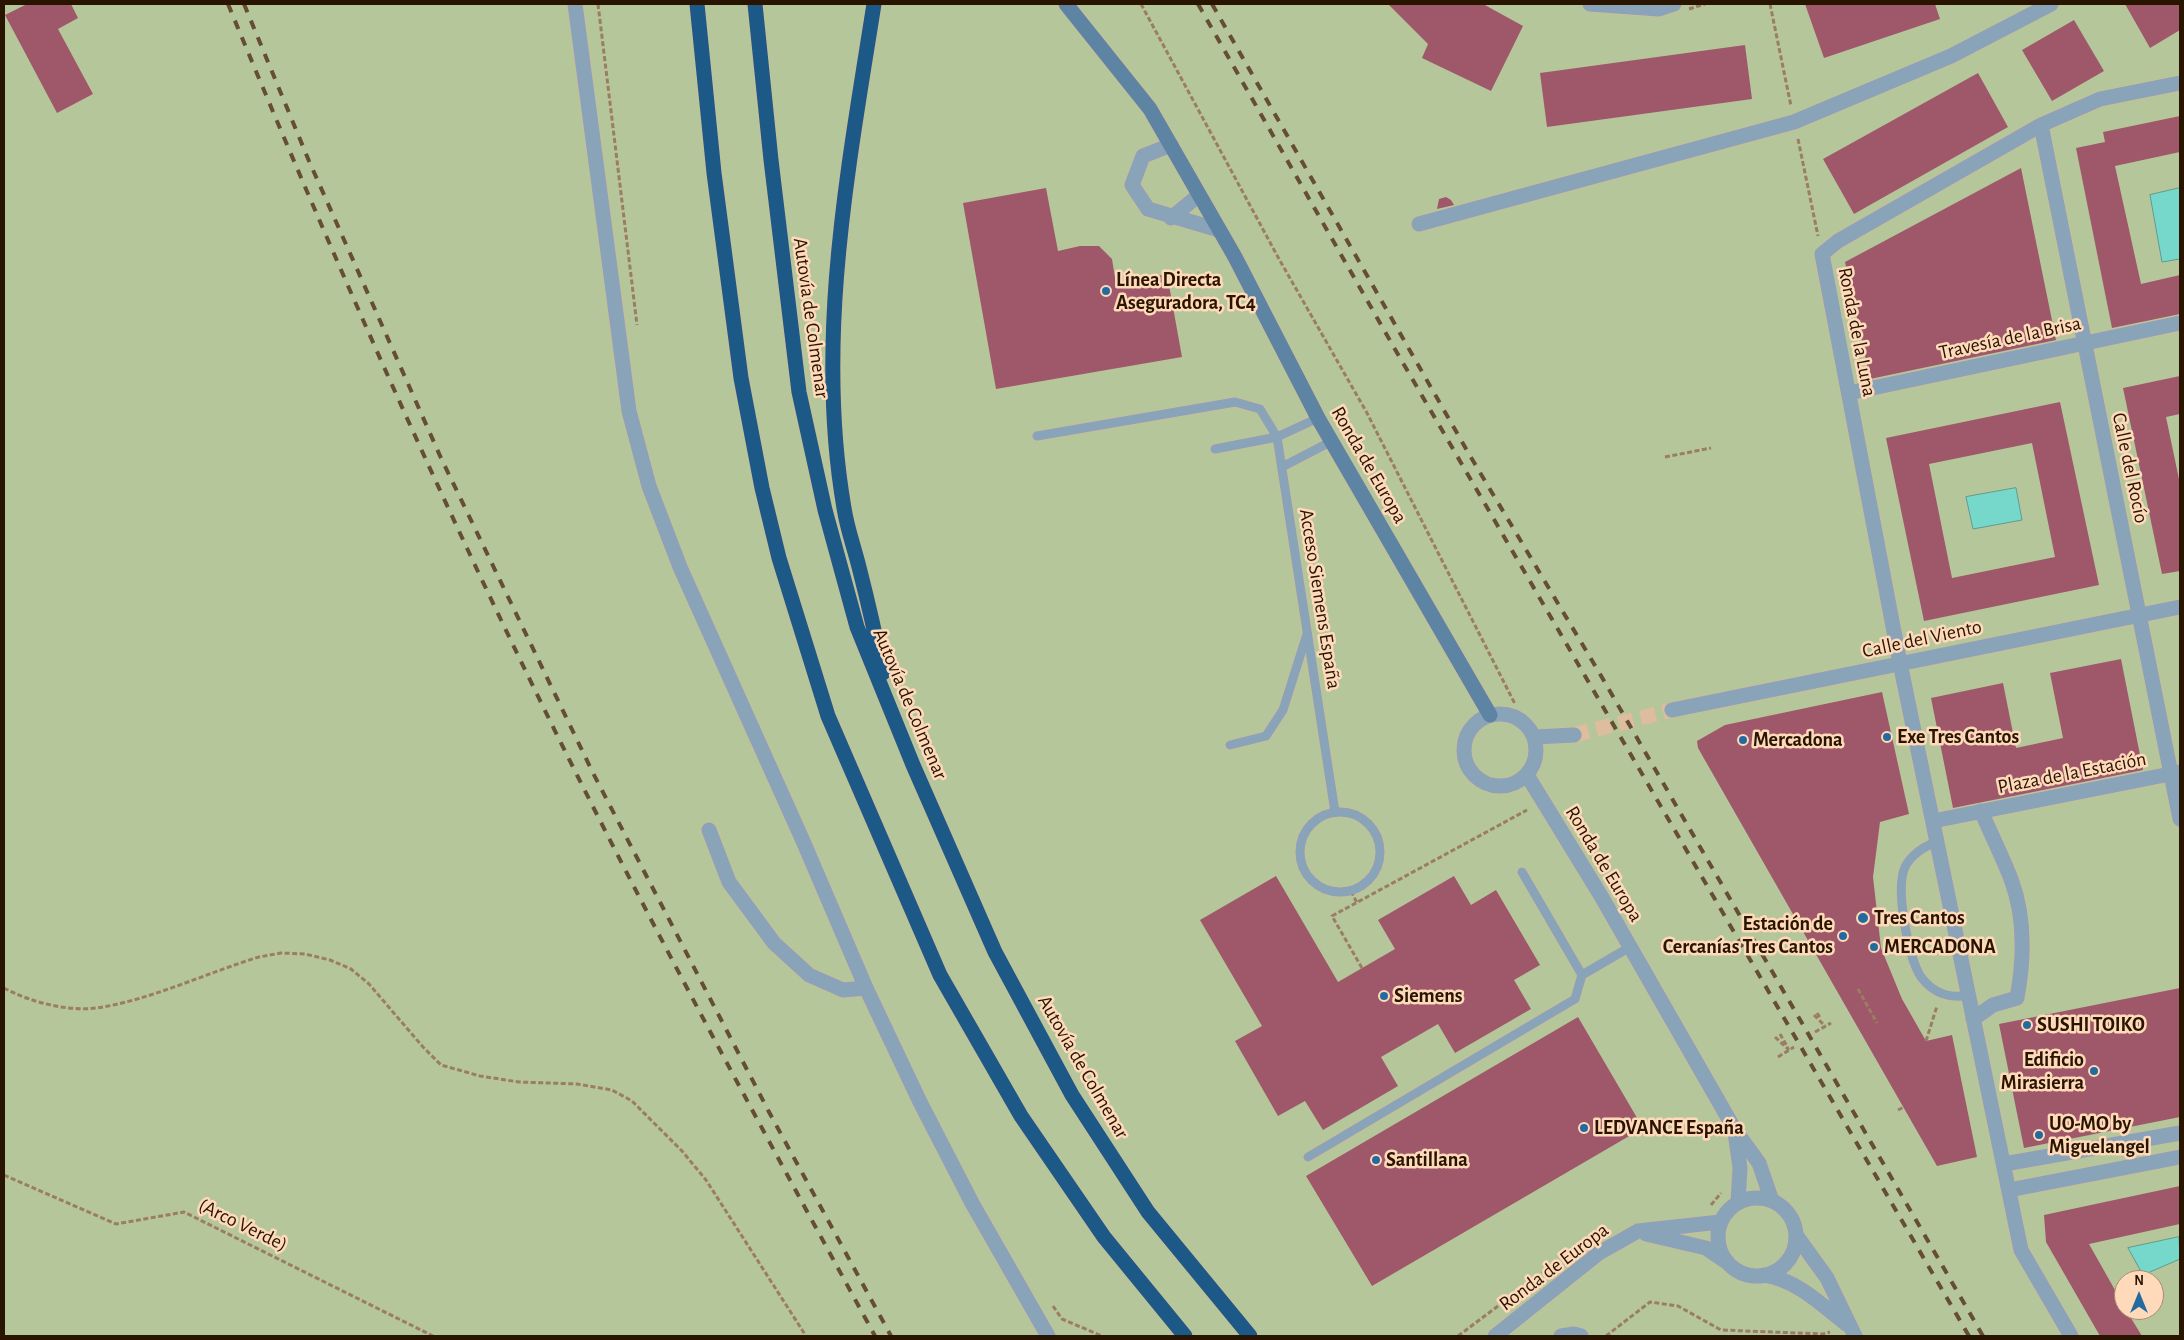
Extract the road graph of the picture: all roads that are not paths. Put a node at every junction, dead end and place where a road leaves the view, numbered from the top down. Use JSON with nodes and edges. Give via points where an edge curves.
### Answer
{"nodes":[{"id":1,"x":575,"y":4,"type":"edge"},
{"id":2,"x":698,"y":4,"type":"edge"},
{"id":3,"x":755,"y":4,"type":"edge"},
{"id":4,"x":874,"y":4,"type":"edge"},
{"id":5,"x":1066,"y":4,"type":"edge"},
{"id":6,"x":1590,"y":4,"type":"edge"},
{"id":7,"x":1674,"y":4,"type":"edge"},
{"id":8,"x":2051,"y":4,"type":"edge"},
{"id":9,"x":2180,"y":83,"type":"edge"},
{"id":10,"x":2041,"y":126,"type":"junction"},
{"id":11,"x":1171,"y":145,"type":"junction"},
{"id":12,"x":1200,"y":195,"type":"junction"},
{"id":13,"x":1172,"y":218,"type":"junction"},
{"id":14,"x":1419,"y":224,"type":"dead end"},
{"id":15,"x":1220,"y":230,"type":"junction"},
{"id":16,"x":2180,"y":323,"type":"edge"},
{"id":17,"x":2084,"y":343,"type":"junction"},
{"id":18,"x":1849,"y":393,"type":"junction"},
{"id":19,"x":1318,"y":418,"type":"junction"},
{"id":20,"x":1037,"y":436,"type":"dead end"},
{"id":21,"x":1277,"y":437,"type":"junction"},
{"id":22,"x":1332,"y":441,"type":"junction"},
{"id":23,"x":1215,"y":449,"type":"dead end"},
{"id":24,"x":1282,"y":467,"type":"junction"},
{"id":25,"x":2180,"y":607,"type":"edge"},
{"id":26,"x":2139,"y":616,"type":"junction"},
{"id":27,"x":1308,"y":632,"type":"junction"},
{"id":28,"x":1900,"y":663,"type":"junction"},
{"id":29,"x":1672,"y":710,"type":"tunnel mouth"},
{"id":30,"x":891,"y":712,"type":"junction"},
{"id":31,"x":1490,"y":715,"type":"junction"},
{"id":32,"x":1574,"y":735,"type":"tunnel mouth"},
{"id":33,"x":1535,"y":737,"type":"junction"},
{"id":34,"x":1230,"y":745,"type":"dead end"},
{"id":35,"x":2176,"y":773,"type":"edge"},
{"id":36,"x":1527,"y":775,"type":"junction"},
{"id":37,"x":1981,"y":811,"type":"junction"},
{"id":38,"x":1335,"y":812,"type":"junction"},
{"id":39,"x":2180,"y":819,"type":"edge"},
{"id":40,"x":1933,"y":821,"type":"junction"},
{"id":41,"x":709,"y":830,"type":"dead end"},
{"id":42,"x":1938,"y":842,"type":"junction"},
{"id":43,"x":1522,"y":872,"type":"dead end"},
{"id":44,"x":1630,"y":947,"type":"junction"},
{"id":45,"x":1582,"y":974,"type":"junction"},
{"id":46,"x":866,"y":988,"type":"junction"},
{"id":47,"x":1968,"y":995,"type":"junction"},
{"id":48,"x":1973,"y":1019,"type":"junction"},
{"id":49,"x":1734,"y":1130,"type":"junction"},
{"id":50,"x":2180,"y":1133,"type":"edge"},
{"id":51,"x":1308,"y":1157,"type":"dead end"},
{"id":52,"x":2180,"y":1157,"type":"edge"},
{"id":53,"x":2004,"y":1164,"type":"junction"},
{"id":54,"x":2009,"y":1190,"type":"junction"},
{"id":55,"x":1772,"y":1201,"type":"junction"},
{"id":56,"x":1738,"y":1202,"type":"junction"},
{"id":57,"x":1720,"y":1222,"type":"junction"},
{"id":58,"x":1638,"y":1231,"type":"junction"},
{"id":59,"x":1796,"y":1235,"type":"junction"},
{"id":60,"x":1726,"y":1261,"type":"junction"},
{"id":61,"x":1762,"y":1275,"type":"junction"},
{"id":62,"x":1852,"y":1331,"type":"edge"},
{"id":63,"x":1048,"y":1336,"type":"edge"},
{"id":64,"x":1185,"y":1336,"type":"edge"},
{"id":65,"x":1250,"y":1336,"type":"edge"},
{"id":66,"x":1495,"y":1336,"type":"edge"},
{"id":67,"x":1561,"y":1336,"type":"edge"},
{"id":68,"x":1581,"y":1336,"type":"edge"},
{"id":69,"x":2071,"y":1336,"type":"edge"}],
"edges":[{"from":1,"to":46,"type":"street","via":[[629,411],[649,486],[680,567]]},
{"from":2,"to":64,"type":"highway","via":[[714,173],[743,387],[779,558],[828,716],[940,975],[1021,1116],[1104,1237]]},
{"from":3,"to":30,"type":"highway","name":"Autovía de Colmenar","via":[[799,392],[825,510],[857,627]]},
{"from":4,"to":30,"type":"highway","via":[[847,172],[836,283],[833,367],[844,508]]},
{"from":5,"to":11,"type":"street","name":"Ronda de Europa","via":[[1150,109]]},
{"from":6,"to":7,"type":"street","via":[[1659,9]]},
{"from":8,"to":14,"type":"street","via":[[1951,56],[1794,122]]},
{"from":9,"to":10,"type":"street","name":"Ronda de la Luna","via":[[2100,99]]},
{"from":10,"to":17,"type":"street","name":"Calle del Rocío"},
{"from":10,"to":18,"type":"street","name":"Ronda de la Luna","via":[[1838,241],[1822,254]]},
{"from":11,"to":12,"type":"street","name":"Ronda de Europa"},
{"from":11,"to":13,"type":"street","via":[[1142,156],[1132,185],[1148,209]]},
{"from":12,"to":13,"type":"street"},
{"from":12,"to":15,"type":"street","name":"Ronda de Europa"},
{"from":13,"to":15,"type":"street"},
{"from":15,"to":19,"type":"street","name":"Ronda de Europa"},
{"from":16,"to":17,"type":"street","name":"Travesía de la Brisa"},
{"from":17,"to":18,"type":"street","name":"Travesía de la Brisa"},
{"from":17,"to":26,"type":"street","name":"Calle del Rocío"},
{"from":18,"to":28,"type":"street","name":"Ronda de la Luna"},
{"from":19,"to":21,"type":"lane"},
{"from":19,"to":22,"type":"street","name":"Ronda de Europa"},
{"from":20,"to":21,"type":"lane","via":[[1235,402],[1260,409]]},
{"from":21,"to":23,"type":"lane"},
{"from":21,"to":24,"type":"lane","name":"Acceso Siemens España"},
{"from":22,"to":24,"type":"lane"},
{"from":22,"to":31,"type":"street","name":"Ronda de Europa"},
{"from":24,"to":27,"type":"lane","name":"Acceso Siemens España"},
{"from":25,"to":26,"type":"street","name":"Calle del Viento"},
{"from":26,"to":28,"type":"street","name":"Calle del Viento"},
{"from":26,"to":35,"type":"street","name":"Calle del Rocío"},
{"from":27,"to":34,"type":"lane","via":[[1283,710],[1266,736]]},
{"from":27,"to":38,"type":"lane","name":"Acceso Siemens España"},
{"from":28,"to":29,"type":"street","name":"Calle del Viento"},
{"from":28,"to":40,"type":"street"},
{"from":30,"to":65,"type":"highway","name":"Autovía de Colmenar","via":[[995,952],[1072,1095],[1148,1212]]},
{"from":31,"to":33,"type":"street","via":[[1511,715],[1529,728]]},
{"from":31,"to":36,"type":"street","via":[[1479,721],[1465,740],[1466,764],[1473,775],[1494,786],[1506,786]]},
{"from":32,"to":33,"type":"street"},
{"from":33,"to":36,"type":"street","via":[[1536,757]]},
{"from":35,"to":37,"type":"street","name":"Plaza de la Estación"},
{"from":35,"to":39,"type":"street","name":"Calle del Rocío"},
{"from":36,"to":44,"type":"street","name":"Ronda de Europa"},
{"from":37,"to":40,"type":"street","name":"Plaza de la Estación"},
{"from":37,"to":48,"type":"street","name":"Plaza de la Estación","via":[[2012,881],[2021,926],[2021,974],[2017,998],[1993,1006]]},
{"from":38,"to":38,"type":"lane","via":[[1311,823],[1300,841],[1300,859],[1306,875],[1317,885],[1332,892],[1351,891],[1365,884],[1375,872],[1381,854],[1378,836],[1367,821],[1350,813]]},
{"from":40,"to":42,"type":"street"},
{"from":41,"to":46,"type":"street","via":[[728,882],[774,942],[809,975],[843,990]]},
{"from":42,"to":47,"type":"street"},
{"from":42,"to":47,"type":"lane","via":[[1927,845],[1906,865],[1902,892],[1905,922],[1920,976],[1941,993],[1954,998]]},
{"from":43,"to":45,"type":"lane"},
{"from":44,"to":45,"type":"lane"},
{"from":44,"to":49,"type":"street","name":"Ronda de Europa"},
{"from":45,"to":51,"type":"lane","via":[[1575,999]]},
{"from":46,"to":63,"type":"street","via":[[972,1203]]},
{"from":47,"to":48,"type":"street"},
{"from":48,"to":53,"type":"street"},
{"from":49,"to":55,"type":"street","name":"Ronda de Europa","via":[[1759,1163]]},
{"from":49,"to":56,"type":"street","name":"Ronda de Europa","via":[[1740,1168]]},
{"from":50,"to":53,"type":"street"},
{"from":52,"to":54,"type":"street"},
{"from":53,"to":54,"type":"street"},
{"from":54,"to":69,"type":"street","via":[[2021,1250]]},
{"from":55,"to":56,"type":"street","via":[[1749,1198]]},
{"from":55,"to":59,"type":"street","via":[[1789,1214]]},
{"from":56,"to":57,"type":"street"},
{"from":57,"to":58,"type":"street","name":"Ronda de Europa"},
{"from":57,"to":60,"type":"street","via":[[1718,1243]]},
{"from":58,"to":60,"type":"street","name":"Ronda de Europa","via":[[1706,1248]]},
{"from":58,"to":66,"type":"street","name":"Ronda de Europa","via":[[1599,1254]]},
{"from":59,"to":61,"type":"street","via":[[1790,1256],[1778,1268]]},
{"from":59,"to":62,"type":"street","via":[[1827,1278]]},
{"from":60,"to":61,"type":"street","via":[[1749,1275]]},
{"from":61,"to":62,"type":"street","via":[[1781,1278],[1806,1292]]},
{"from":67,"to":68,"type":"street"}]}
